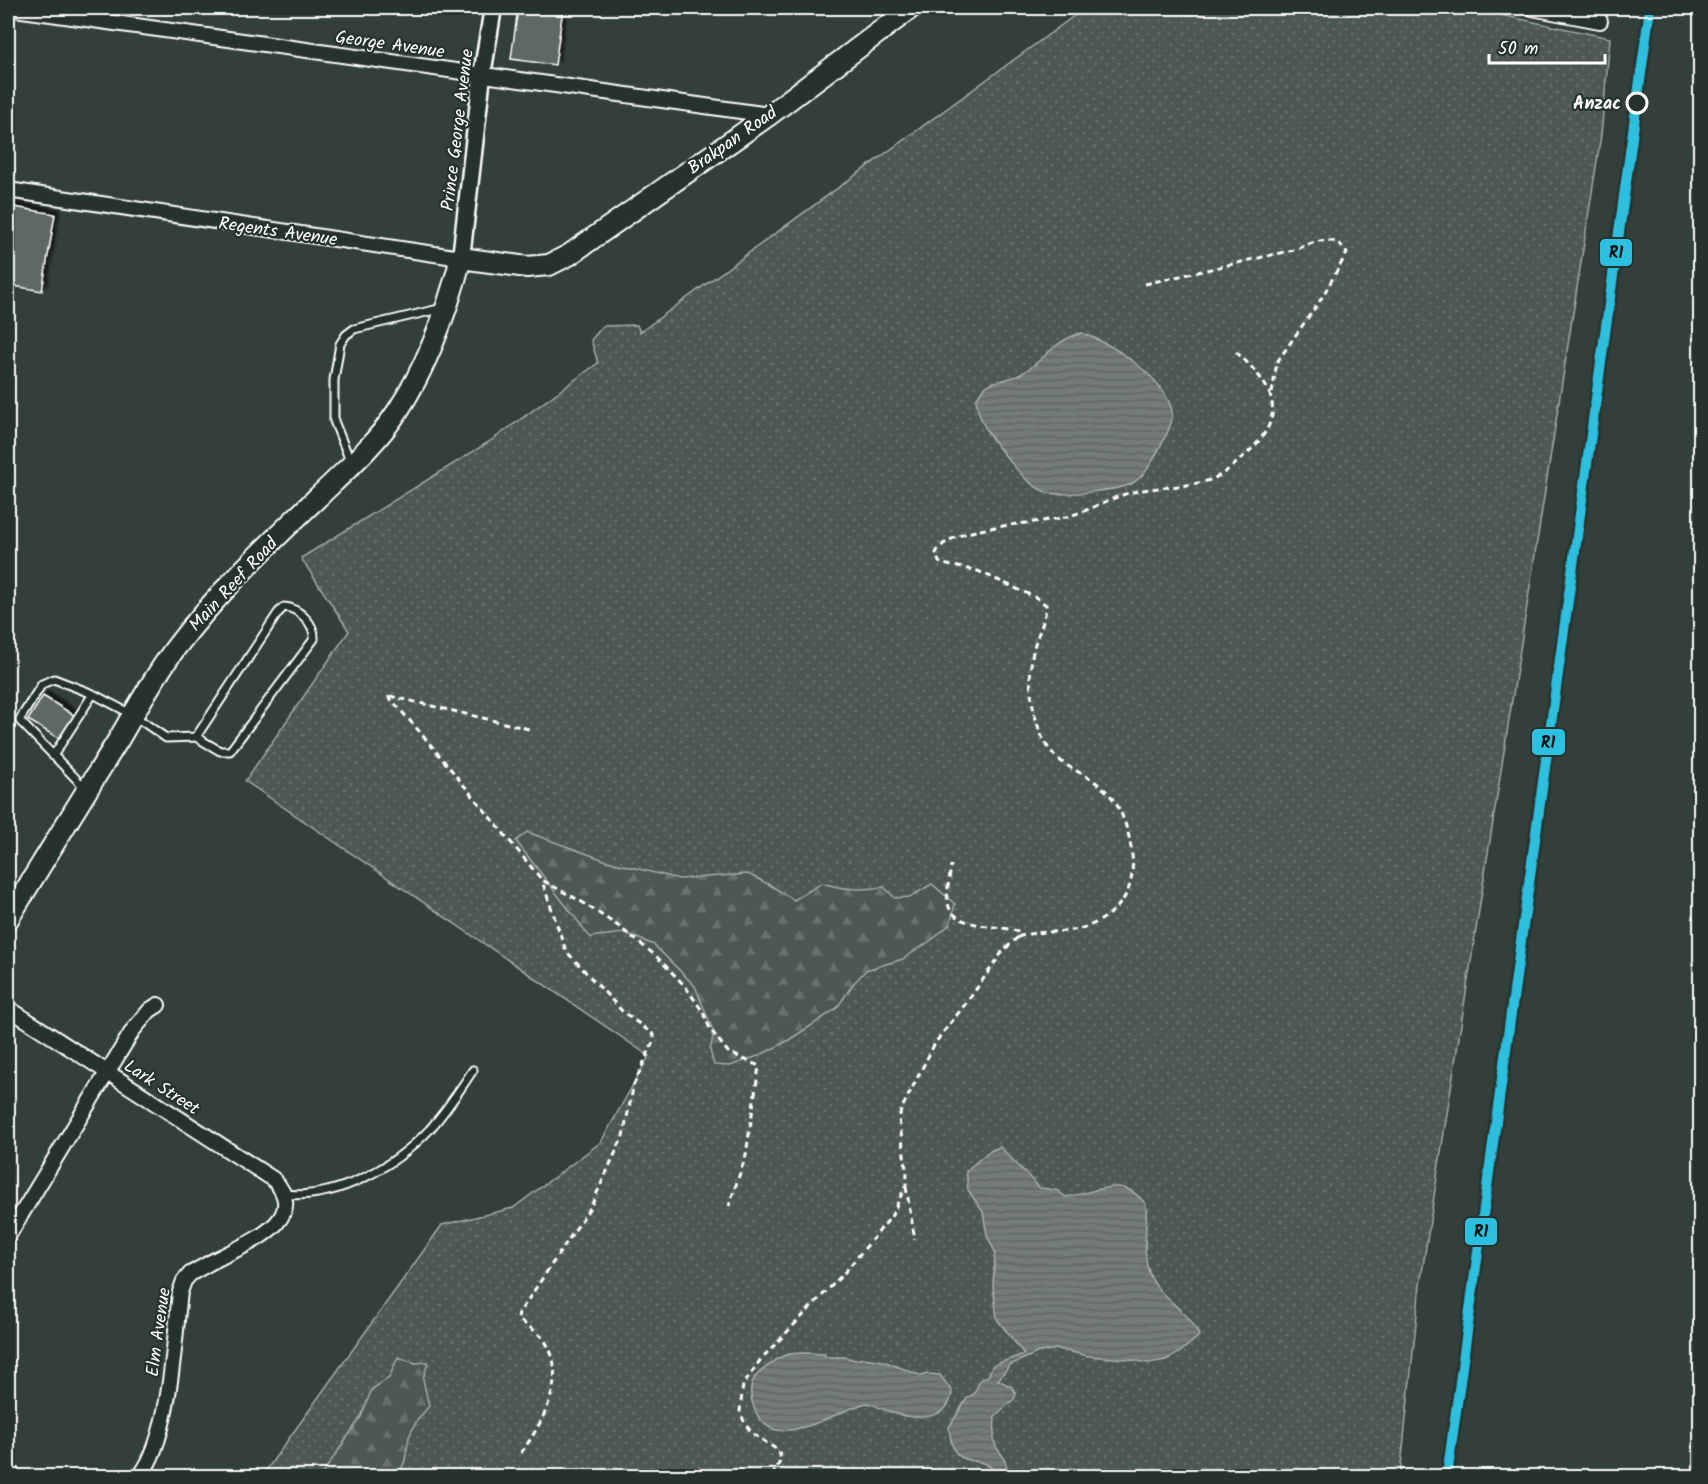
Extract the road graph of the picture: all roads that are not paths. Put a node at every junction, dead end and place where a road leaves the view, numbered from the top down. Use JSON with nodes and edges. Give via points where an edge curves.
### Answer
{"nodes":[{"id":1,"x":8,"y":8,"type":"edge"},
{"id":2,"x":493,"y":8,"type":"edge"},
{"id":3,"x":911,"y":8,"type":"edge"},
{"id":4,"x":1532,"y":8,"type":"edge"},
{"id":5,"x":1600,"y":21,"type":"dead end"},
{"id":6,"x":482,"y":75,"type":"junction"},
{"id":7,"x":769,"y":115,"type":"junction"},
{"id":8,"x":8,"y":190,"type":"edge"},
{"id":9,"x":461,"y":258,"type":"junction"},
{"id":10,"x":549,"y":265,"type":"joint"},
{"id":11,"x":446,"y":308,"type":"junction"},
{"id":12,"x":352,"y":465,"type":"junction"},
{"id":13,"x":93,"y":694,"type":"junction"},
{"id":14,"x":133,"y":715,"type":"junction"},
{"id":15,"x":196,"y":737,"type":"junction"},
{"id":16,"x":53,"y":756,"type":"junction"},
{"id":17,"x":87,"y":790,"type":"junction"},
{"id":18,"x":8,"y":919,"type":"edge"},
{"id":19,"x":158,"y":1005,"type":"dead end"},
{"id":20,"x":8,"y":1008,"type":"edge"},
{"id":21,"x":473,"y":1070,"type":"dead end"},
{"id":22,"x":106,"y":1072,"type":"junction"},
{"id":23,"x":284,"y":1199,"type":"junction"},
{"id":24,"x":8,"y":1236,"type":"edge"},
{"id":25,"x":8,"y":1468,"type":"edge"},
{"id":26,"x":13,"y":1476,"type":"edge"},
{"id":27,"x":140,"y":1476,"type":"edge"}],
"edges":[{"from":1,"to":6,"type":"street","name":"George Avenue"},
{"from":2,"to":6,"type":"street","name":"Prince George Avenue"},
{"from":3,"to":7,"type":"main road","name":"Brakpan Road"},
{"from":4,"to":5,"type":"street"},
{"from":6,"to":7,"type":"street","name":"George Avenue"},
{"from":6,"to":9,"type":"street","name":"Prince George Avenue"},
{"from":7,"to":10,"type":"main road","name":"Brakpan Road","via":[[569,255]]},
{"from":8,"to":9,"type":"street","name":"Regents Avenue"},
{"from":9,"to":10,"type":"main road","name":"Regents Avenue","via":[[521,267]]},
{"from":9,"to":11,"type":"main road","name":"Main Reef Road"},
{"from":11,"to":12,"type":"main road","name":"Main Reef Road","via":[[421,370],[396,413]]},
{"from":11,"to":12,"type":"lane","via":[[354,329],[340,344],[334,381],[334,421]]},
{"from":12,"to":14,"type":"main road","name":"Main Reef Road","via":[[221,593],[177,646]]},
{"from":13,"to":14,"type":"lane"},
{"from":13,"to":16,"type":"lane"},
{"from":13,"to":16,"type":"lane","via":[[54,679],[46,681],[20,718],[22,725]]},
{"from":14,"to":15,"type":"lane","via":[[166,738]]},
{"from":14,"to":17,"type":"main road","name":"Main Reef Road"},
{"from":15,"to":15,"type":"lane","via":[[278,613],[289,608],[307,620],[314,639],[234,747],[220,751]]},
{"from":16,"to":17,"type":"lane"},
{"from":17,"to":18,"type":"main road","name":"Main Reef Road"},
{"from":19,"to":22,"type":"street","via":[[133,1030]]},
{"from":20,"to":22,"type":"street","name":"Lark Street"},
{"from":21,"to":23,"type":"lane","via":[[430,1129],[405,1152],[366,1177],[330,1191]]},
{"from":22,"to":23,"type":"street","name":"Lark Street","via":[[273,1179]]},
{"from":22,"to":24,"type":"street"},
{"from":23,"to":27,"type":"street","name":"Elm Avenue","via":[[280,1219],[266,1234],[190,1274],[184,1281],[165,1413],[149,1465]]},
{"from":25,"to":26,"type":"street"}]}
